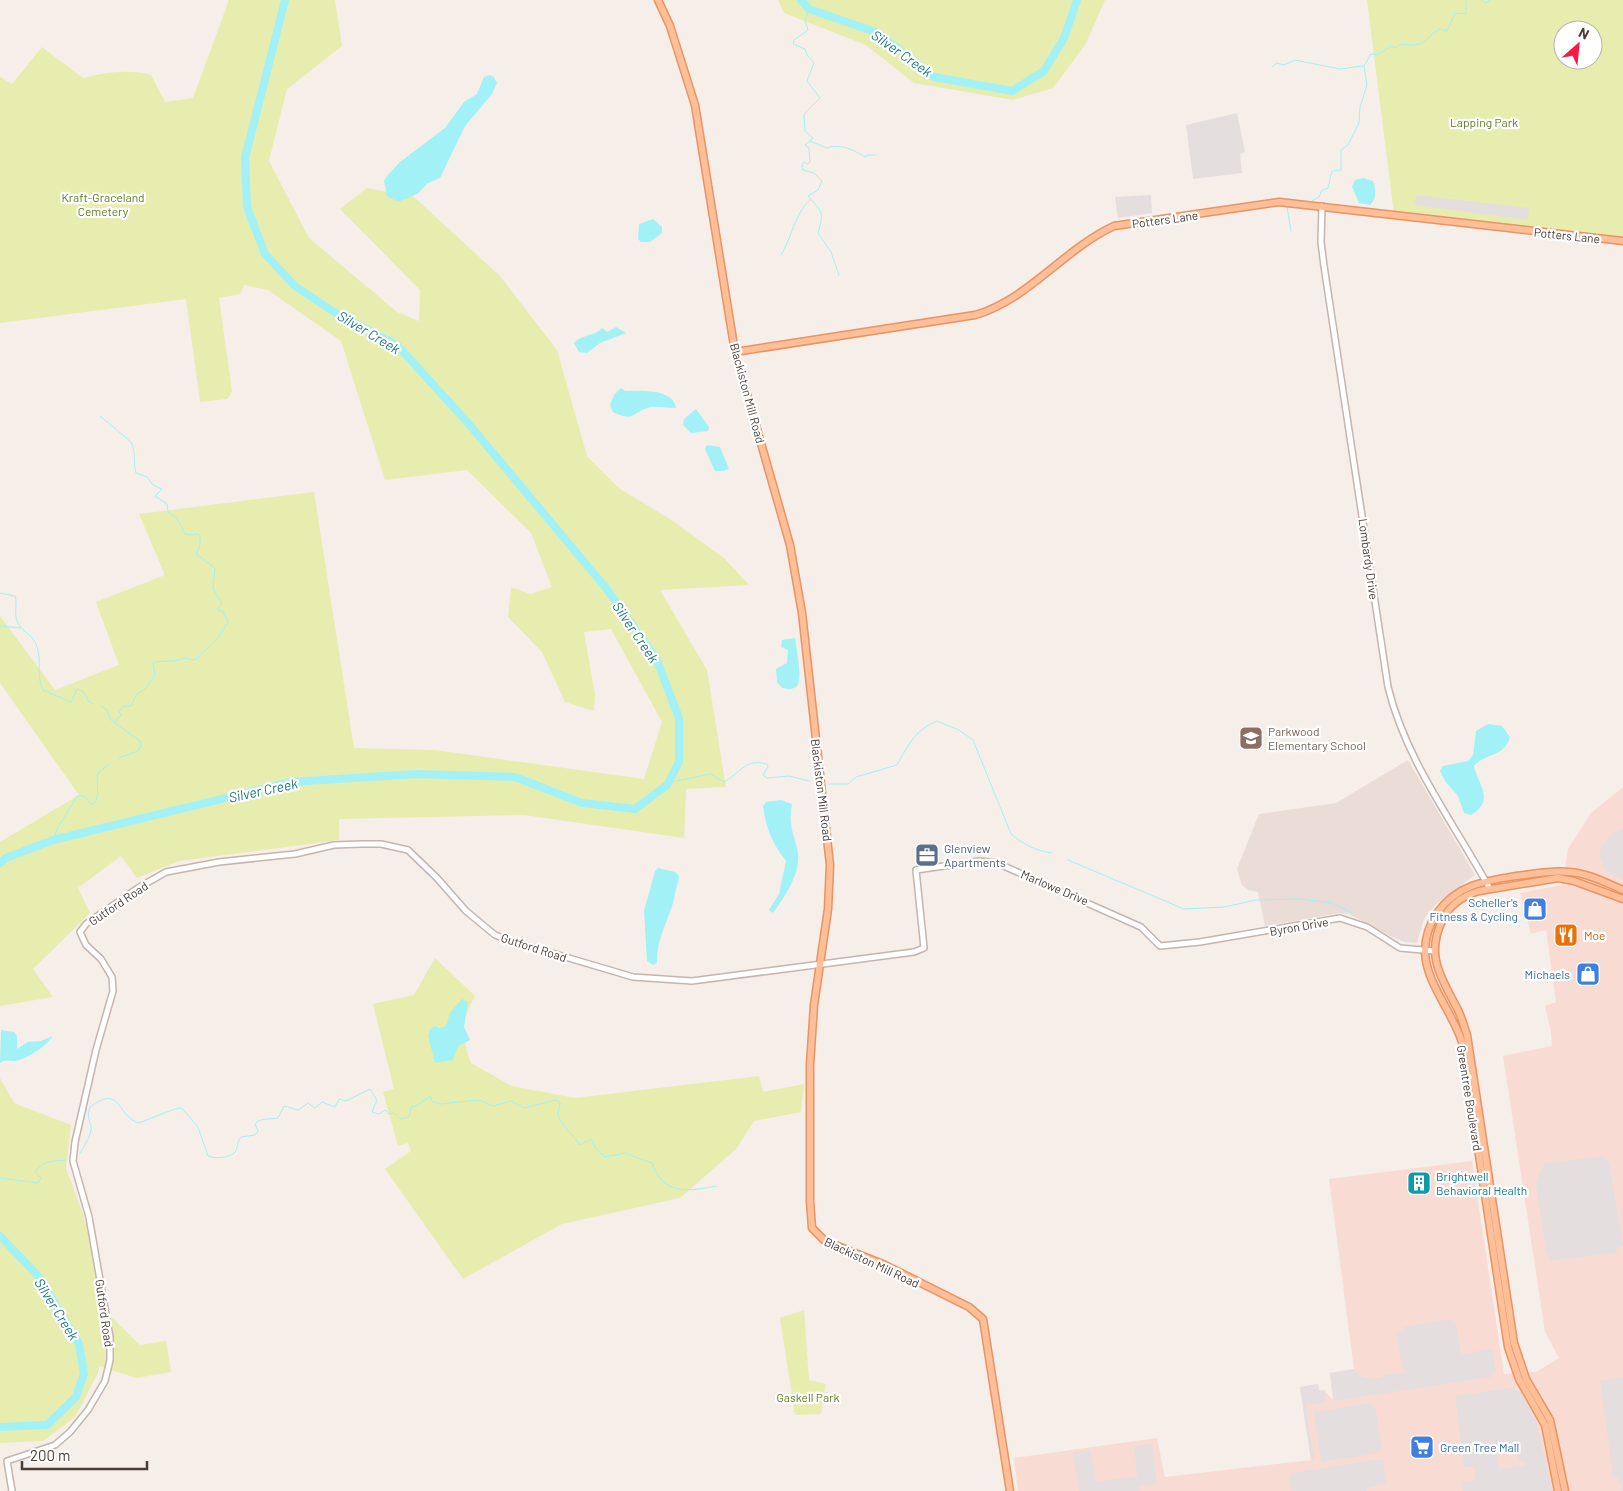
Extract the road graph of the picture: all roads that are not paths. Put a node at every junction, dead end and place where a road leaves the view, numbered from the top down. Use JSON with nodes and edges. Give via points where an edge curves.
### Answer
{"nodes":[{"id":1,"x":658,"y":0,"type":"edge"},
{"id":2,"x":1322,"y":206,"type":"junction"},
{"id":3,"x":1623,"y":241,"type":"edge"},
{"id":4,"x":735,"y":352,"type":"junction"},
{"id":5,"x":1486,"y":880,"type":"junction"},
{"id":6,"x":1490,"y":888,"type":"junction"},
{"id":7,"x":1623,"y":890,"type":"edge"},
{"id":8,"x":1623,"y":899,"type":"edge"},
{"id":9,"x":1157,"y":944,"type":"joint"},
{"id":10,"x":1425,"y":950,"type":"junction"},
{"id":11,"x":1434,"y":951,"type":"junction"},
{"id":12,"x":820,"y":964,"type":"junction"},
{"id":13,"x":1485,"y":1170,"type":"junction"},
{"id":14,"x":12,"y":1491,"type":"edge"},
{"id":15,"x":1010,"y":1491,"type":"edge"},
{"id":16,"x":1558,"y":1491,"type":"edge"},
{"id":17,"x":1565,"y":1491,"type":"edge"}],
"edges":[{"from":1,"to":4,"type":"main road","name":"Blackiston Mill Road","via":[[670,26],[695,105]]},
{"from":2,"to":3,"type":"main road","name":"Potters Lane"},
{"from":2,"to":4,"type":"main road","name":"Potters Lane","via":[[1279,202],[1114,226],[1093,236],[1005,303],[984,312]]},
{"from":2,"to":5,"type":"street","name":"Lombardy Drive","via":[[1324,266],[1390,695],[1402,734],[1413,756]]},
{"from":4,"to":12,"type":"main road","name":"Blackiston Mill Road","via":[[798,583],[830,865],[828,910]]},
{"from":5,"to":6,"type":"street","name":"Lombardy Drive"},
{"from":5,"to":7,"type":"main road","name":"Greentree Boulevard","via":[[1571,872]]},
{"from":5,"to":10,"type":"main road","name":"Greentree Boulevard","via":[[1466,887],[1444,903],[1427,932]]},
{"from":6,"to":8,"type":"main road","name":"Greentree Boulevard","via":[[1558,878]]},
{"from":6,"to":11,"type":"main road","name":"Greentree Boulevard","via":[[1469,894],[1446,913]]},
{"from":9,"to":10,"type":"street","name":"Byron Drive","via":[[1171,946],[1200,942],[1340,918],[1367,927],[1400,948]]},
{"from":9,"to":12,"type":"street","name":"Marlowe Drive","via":[[1141,927],[1096,905],[997,863],[979,861],[916,870],[924,948]]},
{"from":10,"to":11,"type":"street","name":"Byron Drive"},
{"from":10,"to":13,"type":"main road","name":"Greentree Boulevard","via":[[1426,966],[1432,981],[1457,1025],[1462,1042]]},
{"from":11,"to":13,"type":"main road","name":"Greentree Boulevard","via":[[1439,976],[1459,1012],[1467,1035]]},
{"from":12,"to":14,"type":"street","name":"Gutford Road","via":[[692,981],[633,978],[508,940],[486,929],[408,850],[381,844],[334,845],[295,854],[219,862],[166,872],[138,888],[86,924],[80,932],[80,938],[109,969],[113,991],[74,1142],[73,1161],[90,1217],[110,1337],[110,1360],[105,1381],[70,1432],[55,1445],[8,1461]]},
{"from":12,"to":15,"type":"main road","name":"Blackiston Mill Road","via":[[810,1065],[812,1228],[825,1241],[885,1266],[981,1316]]},
{"from":13,"to":16,"type":"main road","name":"Greentree Boulevard","via":[[1508,1347],[1519,1379],[1545,1425]]},
{"from":13,"to":17,"type":"main road","name":"Greentree Boulevard","via":[[1514,1343],[1526,1379],[1550,1420]]}]}
